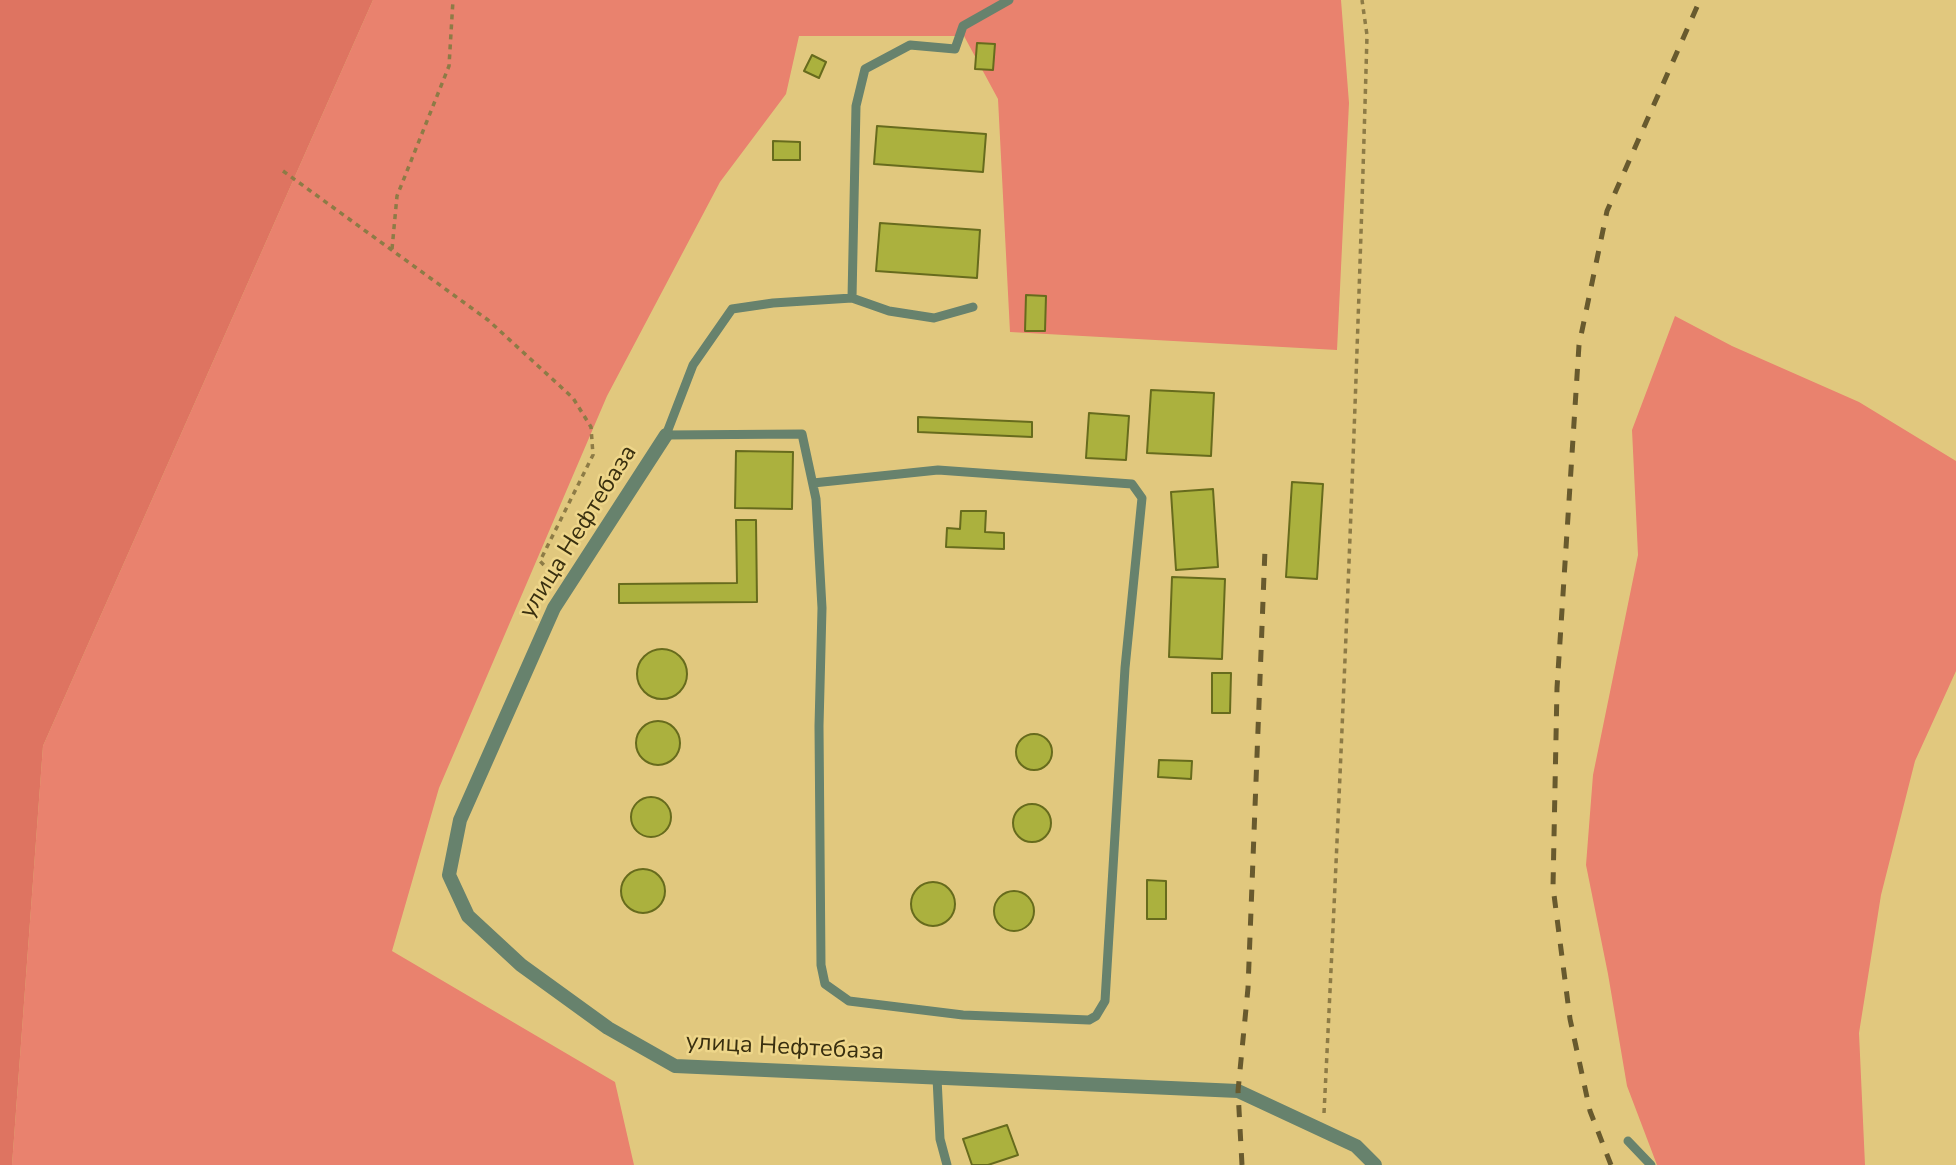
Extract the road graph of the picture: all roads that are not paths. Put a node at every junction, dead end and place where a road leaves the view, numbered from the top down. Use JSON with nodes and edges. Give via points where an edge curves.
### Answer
{"nodes":[{"id":1,"x":1009,"y":0,"type":"edge"},
{"id":2,"x":852,"y":298,"type":"junction"},
{"id":3,"x":973,"y":307,"type":"dead end"},
{"id":4,"x":666,"y":435,"type":"junction"},
{"id":5,"x":813,"y":483,"type":"junction"},
{"id":6,"x":937,"y":1078,"type":"junction"},
{"id":7,"x":1628,"y":1141,"type":"dead end"},
{"id":8,"x":947,"y":1165,"type":"edge"},
{"id":9,"x":1375,"y":1165,"type":"edge"},
{"id":10,"x":1651,"y":1165,"type":"edge"}],
"edges":[{"from":1,"to":2,"type":"lane","via":[[963,26],[955,49],[910,45],[865,69],[856,106]]},
{"from":2,"to":3,"type":"lane","via":[[889,311],[934,317]]},
{"from":2,"to":4,"type":"lane","via":[[732,309],[693,365]]},
{"from":4,"to":5,"type":"lane","via":[[802,434]]},
{"from":4,"to":6,"type":"street","name":"улица Нефтебаза","via":[[554,608],[460,820],[449,875],[468,916],[521,965],[608,1028],[675,1066]]},
{"from":5,"to":5,"type":"lane","via":[[822,608],[819,726],[821,965],[825,984],[849,1001],[963,1015],[1089,1020],[1105,1001],[1125,668],[1142,498],[1132,484],[938,470]]},
{"from":6,"to":8,"type":"lane","via":[[940,1139]]},
{"from":6,"to":9,"type":"street","name":"улица Нефтебаза","via":[[1238,1091],[1356,1146]]},
{"from":7,"to":10,"type":"lane"}]}
